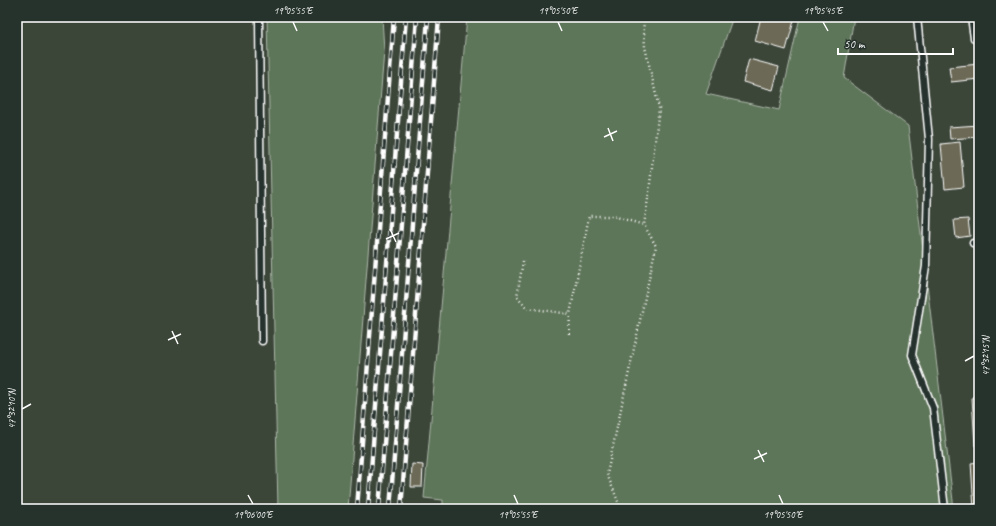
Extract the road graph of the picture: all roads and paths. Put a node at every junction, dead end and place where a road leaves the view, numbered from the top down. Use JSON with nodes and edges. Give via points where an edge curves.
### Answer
{"nodes":[{"id":1,"x":259,"y":17,"type":"edge"},
{"id":2,"x":643,"y":17,"type":"edge"},
{"id":3,"x":917,"y":17,"type":"edge"},
{"id":4,"x":971,"y":17,"type":"edge"},
{"id":5,"x":979,"y":37,"type":"edge"},
{"id":6,"x":644,"y":225,"type":"junction"},
{"id":7,"x":523,"y":262,"type":"dead end"},
{"id":8,"x":570,"y":314,"type":"junction"},
{"id":9,"x":569,"y":334,"type":"dead end"},
{"id":10,"x":262,"y":341,"type":"dead end"},
{"id":11,"x":622,"y":509,"type":"edge"},
{"id":12,"x":945,"y":509,"type":"edge"}],
"edges":[{"from":1,"to":10,"type":"lane"},
{"from":2,"to":6,"type":"path","via":[[644,47],[659,108]]},
{"from":3,"to":12,"type":"lane","via":[[929,139],[926,266],[912,355],[933,408]]},
{"from":4,"to":5,"type":"lane","via":[[974,38]]},
{"from":6,"to":8,"type":"path","via":[[613,216],[589,216]]},
{"from":6,"to":11,"type":"path","via":[[656,246],[607,474]]},
{"from":7,"to":8,"type":"path","via":[[517,296],[527,308]]},
{"from":8,"to":9,"type":"path"}]}
